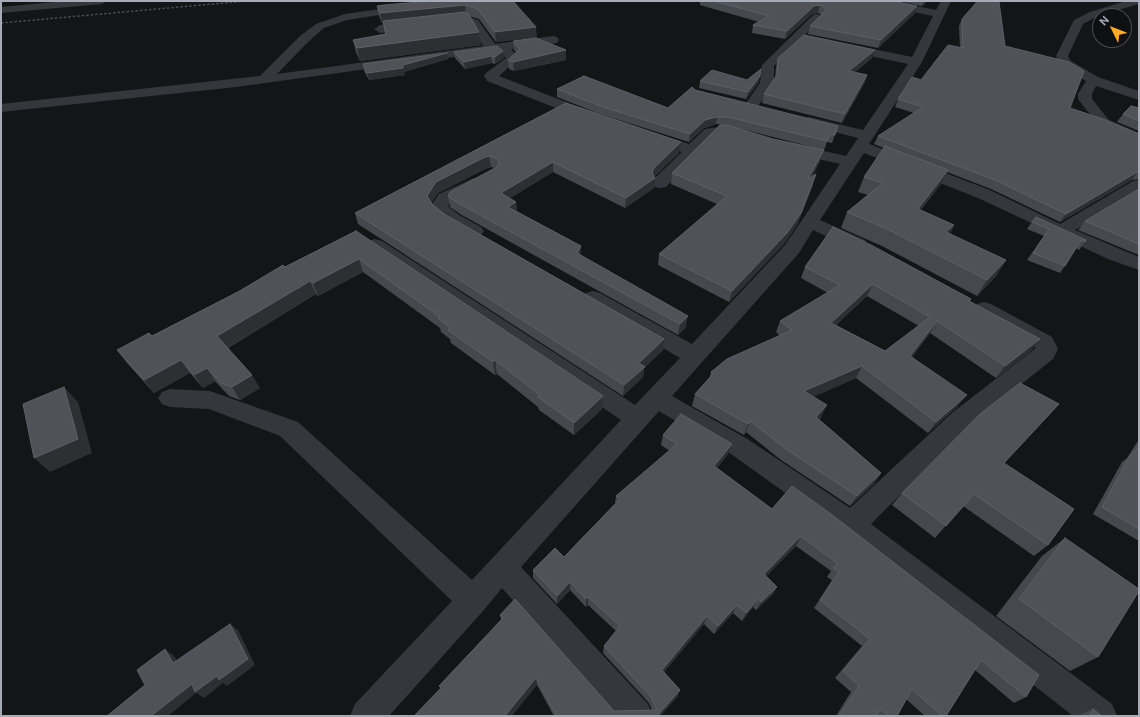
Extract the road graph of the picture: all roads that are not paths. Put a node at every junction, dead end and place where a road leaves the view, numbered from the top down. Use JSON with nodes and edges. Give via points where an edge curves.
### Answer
{"nodes":[{"id":1,"x":102,"y":1,"type":"edge"},
{"id":2,"x":875,"y":1,"type":"edge"},
{"id":3,"x":1138,"y":1,"type":"edge"},
{"id":4,"x":417,"y":7,"type":"edge"},
{"id":5,"x":943,"y":8,"type":"edge"},
{"id":6,"x":1,"y":10,"type":"edge"},
{"id":7,"x":369,"y":13,"type":"junction"},
{"id":8,"x":817,"y":17,"type":"edge"},
{"id":9,"x":380,"y":29,"type":"junction"},
{"id":10,"x":796,"y":37,"type":"junction"},
{"id":11,"x":553,"y":40,"type":"dead end"},
{"id":12,"x":496,"y":48,"type":"junction"},
{"id":13,"x":394,"y":62,"type":"junction"},
{"id":14,"x":916,"y":62,"type":"junction"},
{"id":15,"x":264,"y":79,"type":"junction"},
{"id":16,"x":1093,"y":80,"type":"junction"},
{"id":17,"x":1139,"y":96,"type":"edge"},
{"id":18,"x":736,"y":102,"type":"edge"},
{"id":19,"x":751,"y":106,"type":"junction"},
{"id":20,"x":1,"y":108,"type":"edge"},
{"id":21,"x":766,"y":110,"type":"edge"},
{"id":22,"x":797,"y":118,"type":"edge"},
{"id":23,"x":601,"y":121,"type":"edge"},
{"id":24,"x":641,"y":134,"type":"edge"},
{"id":25,"x":1139,"y":138,"type":"edge"},
{"id":26,"x":755,"y":139,"type":"edge"},
{"id":27,"x":776,"y":145,"type":"edge"},
{"id":28,"x":859,"y":148,"type":"junction"},
{"id":29,"x":692,"y":150,"type":"junction"},
{"id":30,"x":491,"y":173,"type":"edge"},
{"id":31,"x":660,"y":183,"type":"dead end"},
{"id":32,"x":1139,"y":185,"type":"edge"},
{"id":33,"x":810,"y":222,"type":"junction"},
{"id":34,"x":1061,"y":231,"type":"junction"},
{"id":35,"x":361,"y":235,"type":"edge"},
{"id":36,"x":488,"y":238,"type":"edge"},
{"id":37,"x":874,"y":251,"type":"edge"},
{"id":38,"x":1139,"y":264,"type":"edge"},
{"id":39,"x":578,"y":290,"type":"edge"},
{"id":40,"x":969,"y":302,"type":"edge"},
{"id":41,"x":695,"y":356,"type":"junction"},
{"id":42,"x":170,"y":398,"type":"dead end"},
{"id":43,"x":657,"y":398,"type":"junction"},
{"id":44,"x":638,"y":419,"type":"junction"},
{"id":45,"x":851,"y":525,"type":"junction"},
{"id":46,"x":503,"y":568,"type":"junction"},
{"id":47,"x":473,"y":601,"type":"junction"},
{"id":48,"x":367,"y":716,"type":"edge"},
{"id":49,"x":636,"y":716,"type":"edge"},
{"id":50,"x":1100,"y":716,"type":"edge"}],
"edges":[{"from":1,"to":6,"type":"street"},
{"from":2,"to":5,"type":"street"},
{"from":3,"to":16,"type":"street","via":[[1094,14],[1078,22],[1062,56],[1066,63]]},
{"from":4,"to":7,"type":"street"},
{"from":5,"to":14,"type":"street"},
{"from":7,"to":9,"type":"street"},
{"from":7,"to":15,"type":"street","via":[[345,17],[320,26]]},
{"from":8,"to":10,"type":"street"},
{"from":9,"to":12,"type":"street","via":[[466,19],[474,22]]},
{"from":9,"to":13,"type":"street"},
{"from":10,"to":14,"type":"street"},
{"from":10,"to":19,"type":"street","via":[[768,65],[767,83]]},
{"from":11,"to":12,"type":"street"},
{"from":12,"to":13,"type":"street"},
{"from":12,"to":23,"type":"street","via":[[513,58],[491,76],[492,78]]},
{"from":13,"to":15,"type":"street"},
{"from":14,"to":28,"type":"street"},
{"from":15,"to":20,"type":"street"},
{"from":16,"to":17,"type":"street"},
{"from":16,"to":25,"type":"street","via":[[1086,99],[1104,123]]},
{"from":18,"to":19,"type":"street"},
{"from":19,"to":21,"type":"street"},
{"from":22,"to":28,"type":"street"},
{"from":24,"to":29,"type":"street"},
{"from":26,"to":29,"type":"street","via":[[726,130],[716,130],[710,132]]},
{"from":27,"to":28,"type":"street"},
{"from":28,"to":33,"type":"street"},
{"from":28,"to":34,"type":"street","via":[[984,194]]},
{"from":29,"to":31,"type":"street"},
{"from":30,"to":36,"type":"street","via":[[445,198],[439,207],[453,219]]},
{"from":32,"to":34,"type":"street"},
{"from":33,"to":37,"type":"street"},
{"from":33,"to":41,"type":"street","via":[[792,249]]},
{"from":34,"to":38,"type":"street"},
{"from":35,"to":44,"type":"street"},
{"from":39,"to":41,"type":"street"},
{"from":40,"to":45,"type":"street","via":[[1044,343],[1047,349],[1045,353],[961,419]]},
{"from":41,"to":43,"type":"street"},
{"from":42,"to":47,"type":"street","via":[[210,400],[289,429]]},
{"from":43,"to":44,"type":"street"},
{"from":43,"to":45,"type":"street","via":[[740,448]]},
{"from":44,"to":46,"type":"street"},
{"from":45,"to":50,"type":"street"},
{"from":46,"to":47,"type":"street"},
{"from":46,"to":49,"type":"street"},
{"from":47,"to":48,"type":"street"}]}
